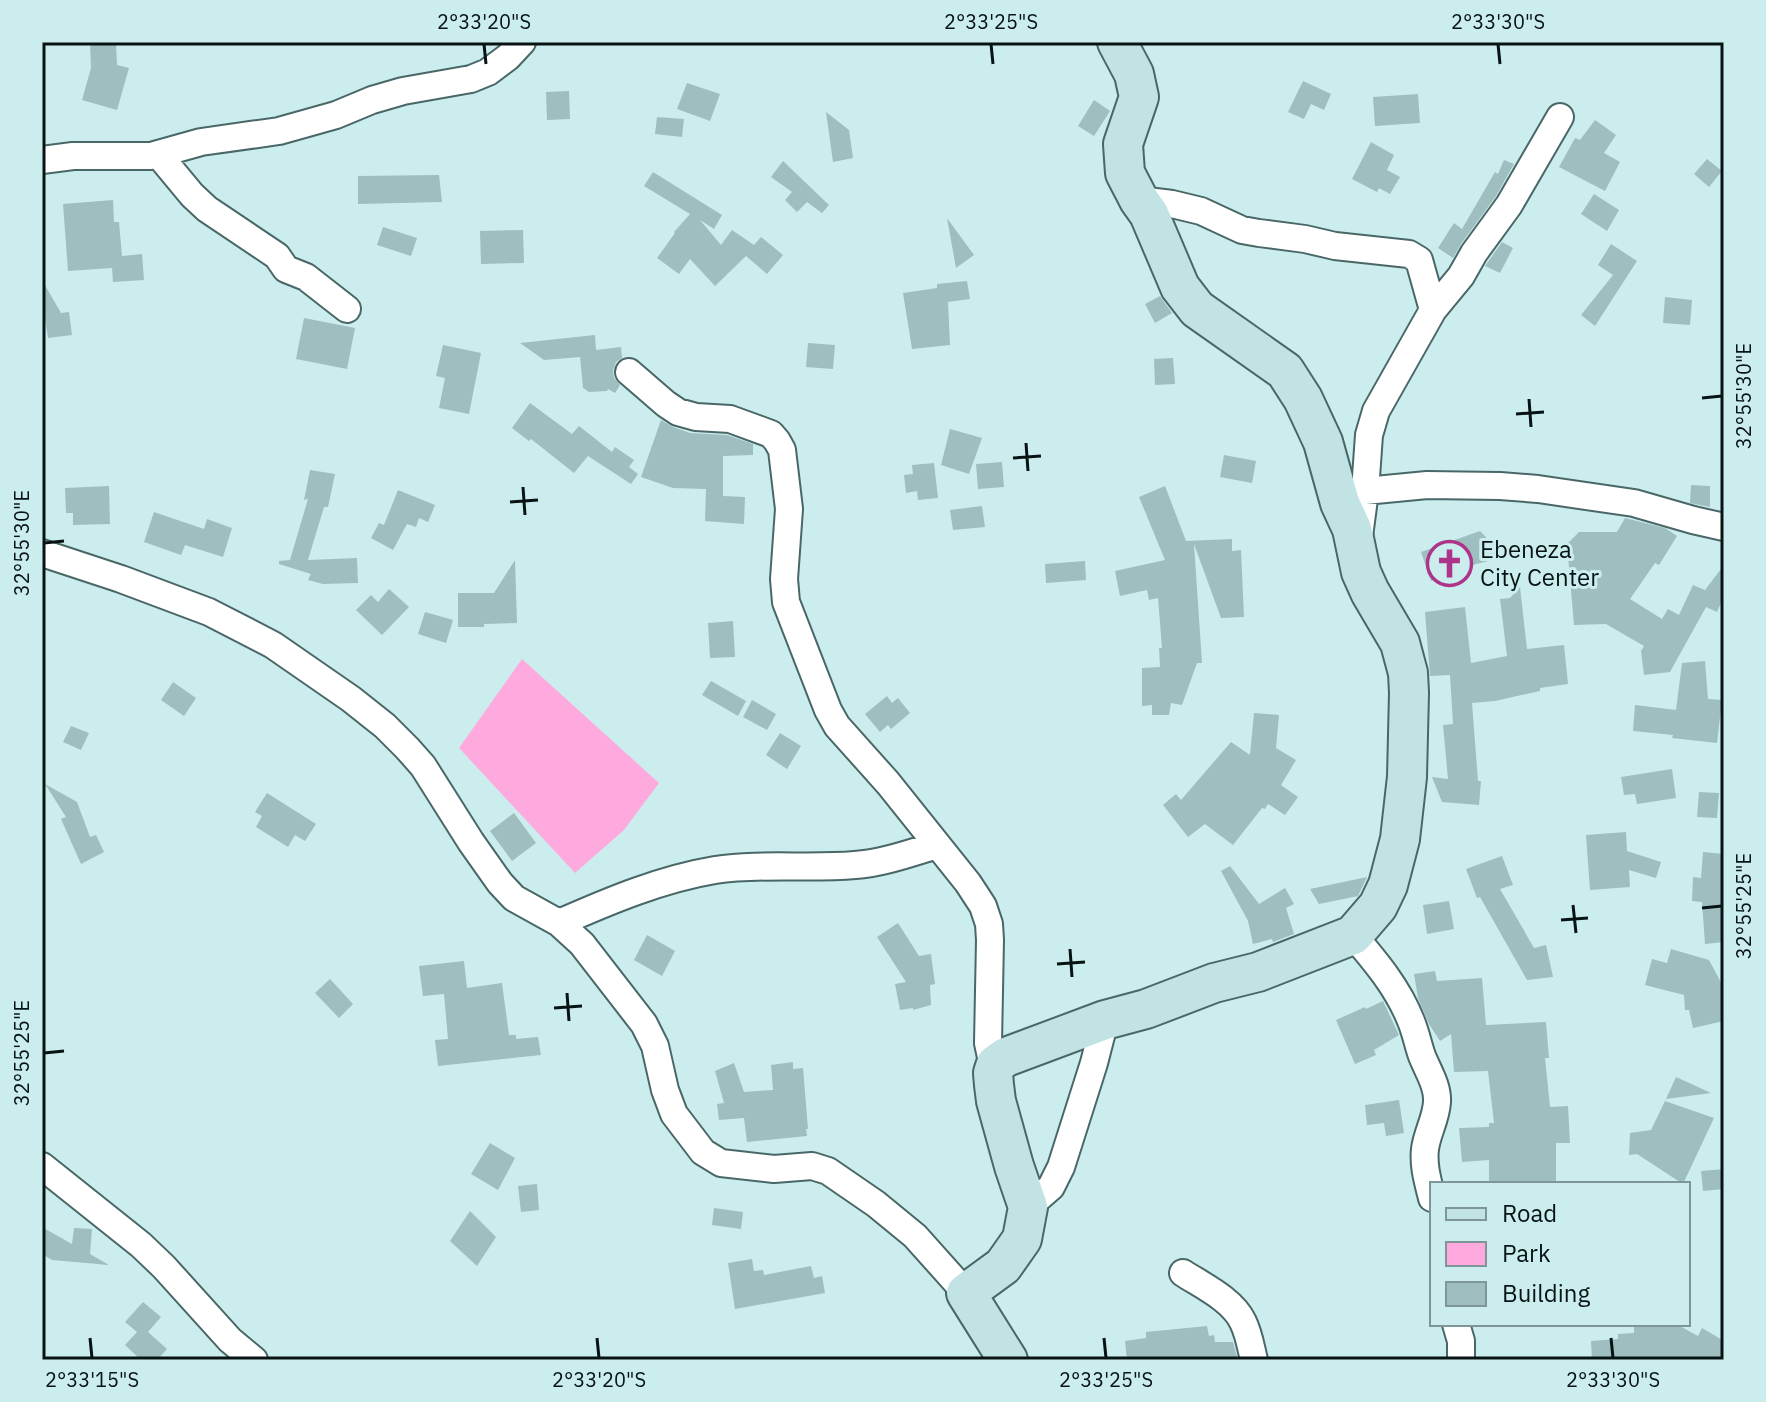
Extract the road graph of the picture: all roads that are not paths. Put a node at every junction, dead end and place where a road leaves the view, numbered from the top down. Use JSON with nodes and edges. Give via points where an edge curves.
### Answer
{"nodes":[{"id":1,"x":522,"y":42,"type":"edge"},
{"id":2,"x":1117,"y":42,"type":"edge"},
{"id":3,"x":1560,"y":117,"type":"dead end"},
{"id":4,"x":158,"y":154,"type":"junction"},
{"id":5,"x":42,"y":160,"type":"edge"},
{"id":6,"x":1139,"y":200,"type":"junction"},
{"id":7,"x":347,"y":309,"type":"dead end"},
{"id":8,"x":1433,"y":310,"type":"junction"},
{"id":9,"x":629,"y":372,"type":"dead end"},
{"id":10,"x":1365,"y":491,"type":"junction"},
{"id":11,"x":1724,"y":527,"type":"edge"},
{"id":12,"x":1357,"y":547,"type":"junction"},
{"id":13,"x":42,"y":553,"type":"edge"},
{"id":14,"x":937,"y":845,"type":"junction"},
{"id":15,"x":559,"y":923,"type":"junction"},
{"id":16,"x":1353,"y":935,"type":"junction"},
{"id":17,"x":1105,"y":1020,"type":"junction"},
{"id":18,"x":996,"y":1064,"type":"junction"},
{"id":19,"x":42,"y":1166,"type":"edge"},
{"id":20,"x":1430,"y":1189,"type":"edge"},
{"id":21,"x":1028,"y":1207,"type":"junction"},
{"id":22,"x":1183,"y":1273,"type":"dead end"},
{"id":23,"x":966,"y":1293,"type":"junction"},
{"id":24,"x":1457,"y":1326,"type":"edge"},
{"id":25,"x":254,"y":1360,"type":"edge"},
{"id":26,"x":1008,"y":1360,"type":"edge"},
{"id":27,"x":1254,"y":1360,"type":"edge"},
{"id":28,"x":1461,"y":1360,"type":"edge"}],
"edges":[{"from":1,"to":4,"type":"street","via":[[488,72],[471,79],[403,91],[279,131]]},
{"from":2,"to":6,"type":"street","via":[[1139,97],[1123,144],[1125,173]]},
{"from":3,"to":8,"type":"street","via":[[1509,205]]},
{"from":4,"to":5,"type":"street"},
{"from":4,"to":7,"type":"street","via":[[207,209]]},
{"from":6,"to":8,"type":"street","via":[[1201,211],[1242,230],[1409,254],[1419,260]]},
{"from":6,"to":12,"type":"street","via":[[1180,287],[1197,309],[1285,371],[1297,390],[1323,442]]},
{"from":8,"to":10,"type":"street","via":[[1376,411]]},
{"from":9,"to":14,"type":"street","via":[[678,412],[730,419],[777,441],[789,509],[786,602],[818,688],[837,726]]},
{"from":10,"to":11,"type":"street","via":[[1427,485],[1538,489],[1634,503]]},
{"from":10,"to":12,"type":"street"},
{"from":12,"to":16,"type":"street","via":[[1361,572],[1400,643],[1409,693],[1400,839],[1378,906]]},
{"from":13,"to":15,"type":"street","via":[[209,612],[273,645],[351,699],[423,766],[500,883],[514,898]]},
{"from":14,"to":15,"type":"street","via":[[857,865],[714,870]]},
{"from":14,"to":18,"type":"street","via":[[968,883],[989,924],[988,1043]]},
{"from":15,"to":23,"type":"street","via":[[582,944],[644,1024],[674,1114],[703,1152],[721,1163],[828,1171],[915,1236]]},
{"from":16,"to":17,"type":"street","via":[[1258,972]]},
{"from":16,"to":20,"type":"street","via":[[1399,996],[1432,1077],[1438,1098],[1425,1147]]},
{"from":17,"to":18,"type":"street"},
{"from":17,"to":21,"type":"street","via":[[1061,1167],[1051,1187]]},
{"from":18,"to":21,"type":"street","via":[[996,1101]]},
{"from":19,"to":25,"type":"street","via":[[141,1245]]},
{"from":21,"to":23,"type":"street","via":[[1022,1239],[1003,1266]]},
{"from":22,"to":27,"type":"street","via":[[1242,1319]]},
{"from":23,"to":26,"type":"street"},
{"from":24,"to":28,"type":"street"}]}
